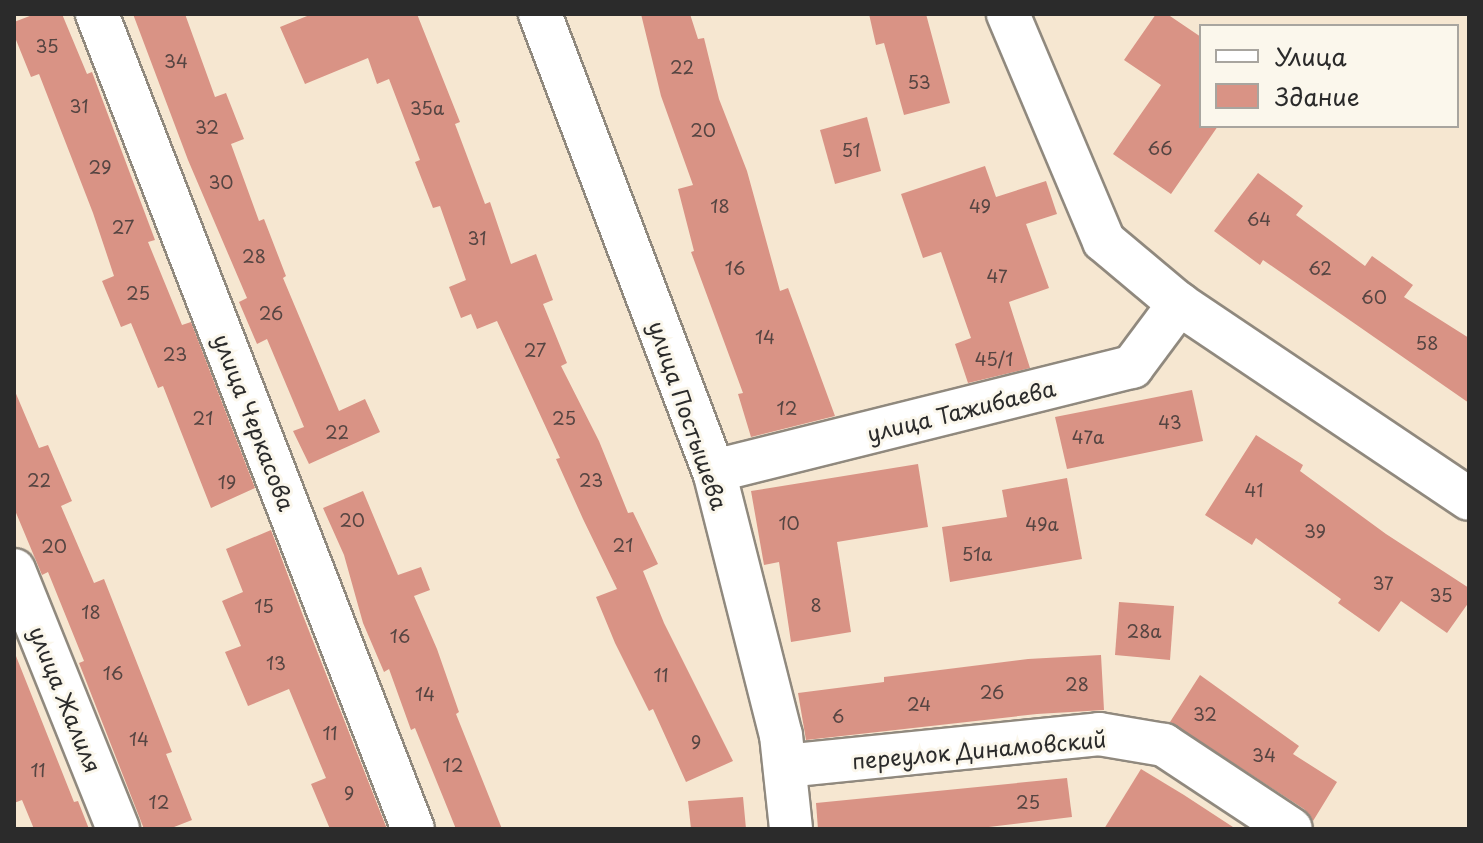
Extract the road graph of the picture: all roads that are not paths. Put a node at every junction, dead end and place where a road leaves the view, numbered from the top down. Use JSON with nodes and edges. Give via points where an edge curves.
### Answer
{"nodes":[{"id":1,"x":97,"y":14,"type":"edge"},
{"id":2,"x":540,"y":14,"type":"edge"},
{"id":3,"x":1008,"y":14,"type":"edge"},
{"id":4,"x":1179,"y":304,"type":"junction"},
{"id":5,"x":714,"y":471,"type":"junction"},
{"id":6,"x":1469,"y":499,"type":"edge"},
{"id":7,"x":14,"y":570,"type":"edge"},
{"id":8,"x":785,"y":766,"type":"junction"},
{"id":9,"x":118,"y":829,"type":"edge"},
{"id":10,"x":413,"y":829,"type":"edge"},
{"id":11,"x":791,"y":829,"type":"edge"},
{"id":12,"x":1291,"y":829,"type":"edge"}],
"edges":[{"from":1,"to":10,"type":"street","name":"улица Черкасова"},
{"from":2,"to":5,"type":"street","name":"улица Постышева"},
{"from":3,"to":4,"type":"street","via":[[1104,241]]},
{"from":4,"to":5,"type":"street","name":"улица Тажибаева","via":[[1132,367]]},
{"from":4,"to":6,"type":"street"},
{"from":5,"to":8,"type":"street","name":"улица Постышева"},
{"from":7,"to":9,"type":"street","name":"улица Жалиля"},
{"from":8,"to":11,"type":"street","name":"улица Постышева"},
{"from":8,"to":12,"type":"street","name":"переулок Динамовский","via":[[1099,734],[1164,745]]}]}
